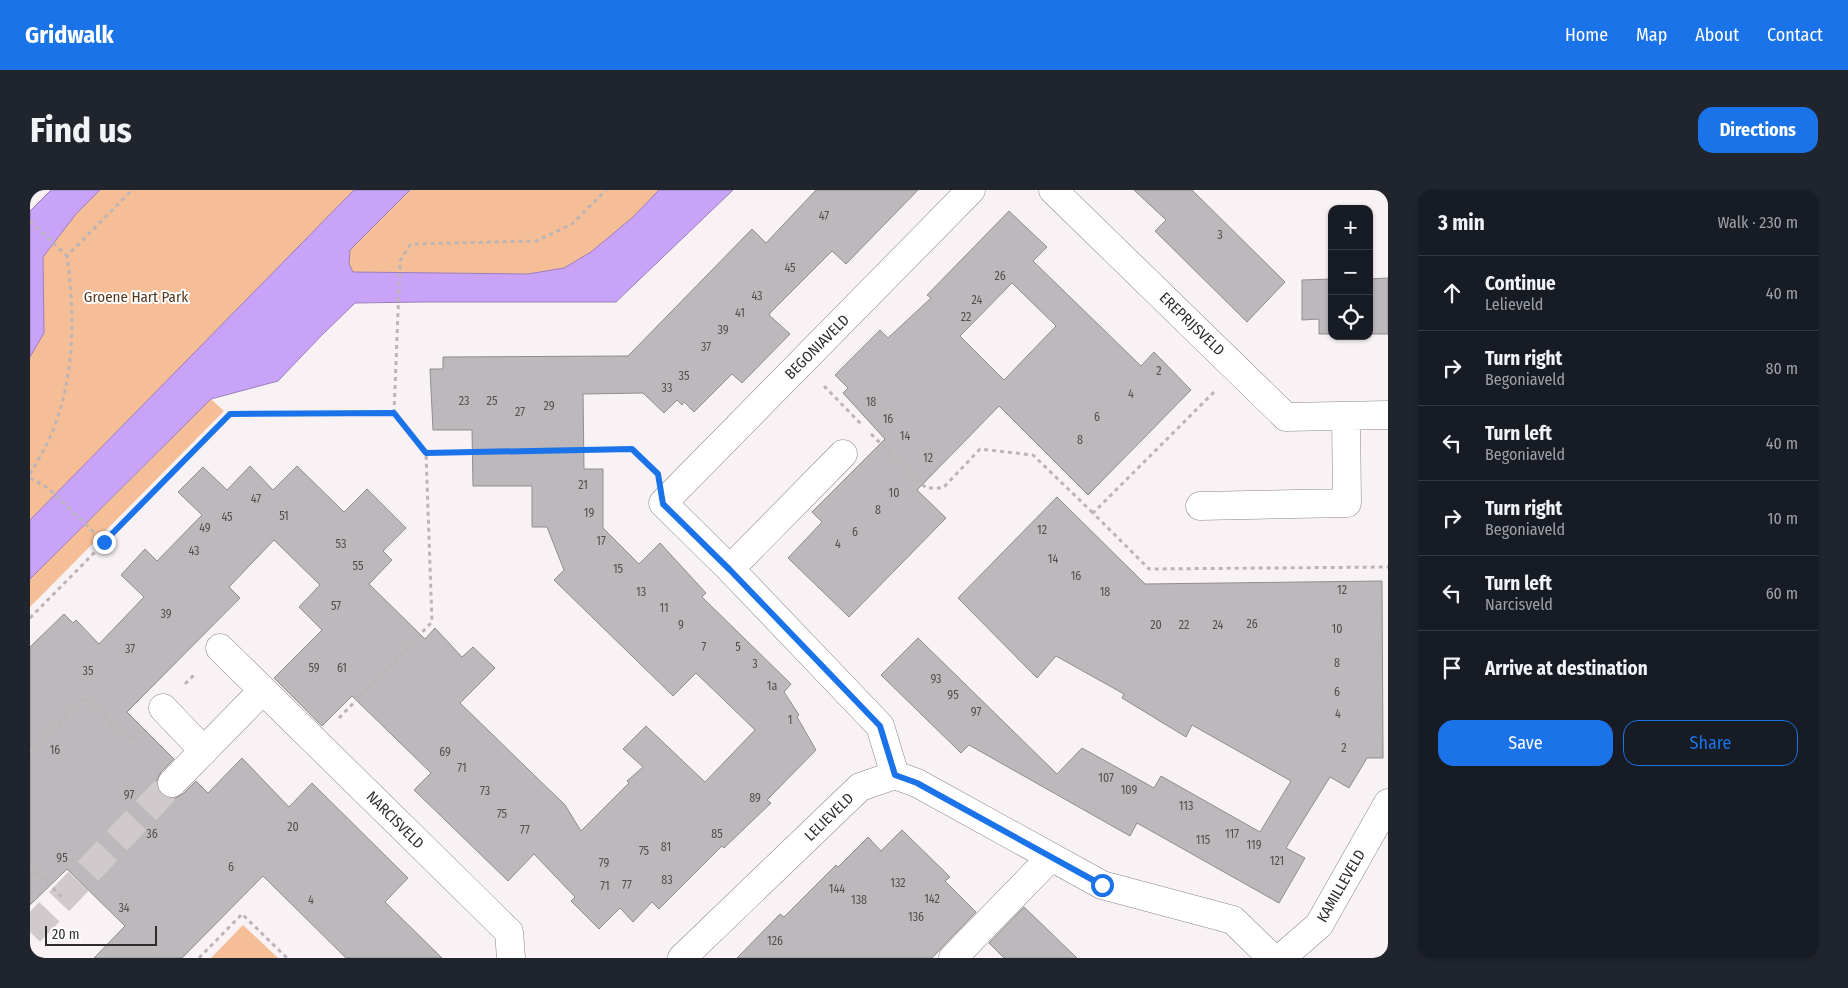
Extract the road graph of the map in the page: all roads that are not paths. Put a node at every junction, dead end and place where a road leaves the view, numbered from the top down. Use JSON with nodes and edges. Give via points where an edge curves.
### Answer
{"nodes":[{"id":1,"x":971,"y":190,"type":"edge"},
{"id":2,"x":1053,"y":190,"type":"edge"},
{"id":3,"x":1388,"y":415,"type":"edge"},
{"id":4,"x":1346,"y":416,"type":"junction"},
{"id":5,"x":843,"y":454,"type":"dead end"},
{"id":6,"x":1200,"y":506,"type":"dead end"},
{"id":7,"x":730,"y":570,"type":"junction"},
{"id":8,"x":220,"y":648,"type":"road end"},
{"id":9,"x":263,"y":690,"type":"junction"},
{"id":10,"x":162,"y":708,"type":"road end"},
{"id":11,"x":204,"y":751,"type":"junction"},
{"id":12,"x":895,"y":775,"type":"junction"},
{"id":13,"x":172,"y":783,"type":"tunnel mouth"},
{"id":14,"x":1388,"y":803,"type":"edge"},
{"id":15,"x":1050,"y":858,"type":"junction"},
{"id":16,"x":512,"y":958,"type":"edge"},
{"id":17,"x":682,"y":958,"type":"edge"},
{"id":18,"x":952,"y":958,"type":"edge"},
{"id":19,"x":1272,"y":958,"type":"edge"},
{"id":20,"x":1281,"y":958,"type":"edge"}],
"edges":[{"from":1,"to":7,"type":"street","name":"BEGONIAVELD","via":[[663,504]]},
{"from":2,"to":4,"type":"street","name":"EREPRIJSVELD","via":[[1286,417]]},
{"from":3,"to":4,"type":"street","name":"EREPRIJSVELD"},
{"from":4,"to":6,"type":"street","via":[[1347,504]]},
{"from":5,"to":7,"type":"street"},
{"from":7,"to":12,"type":"street","via":[[880,726]]},
{"from":8,"to":9,"type":"street","name":"NARCISVELD"},
{"from":9,"to":11,"type":"street"},
{"from":9,"to":16,"type":"street","name":"NARCISVELD","via":[[509,932]]},
{"from":10,"to":11,"type":"street"},
{"from":11,"to":13,"type":"street"},
{"from":12,"to":15,"type":"street","via":[[917,783]]},
{"from":12,"to":17,"type":"street","name":"LELIEVELD","via":[[860,787]]},
{"from":14,"to":20,"type":"street","name":"KAMILLEVELD","via":[[1319,926]]},
{"from":15,"to":18,"type":"street"},
{"from":15,"to":19,"type":"street","via":[[1102,885],[1233,920]]}]}
